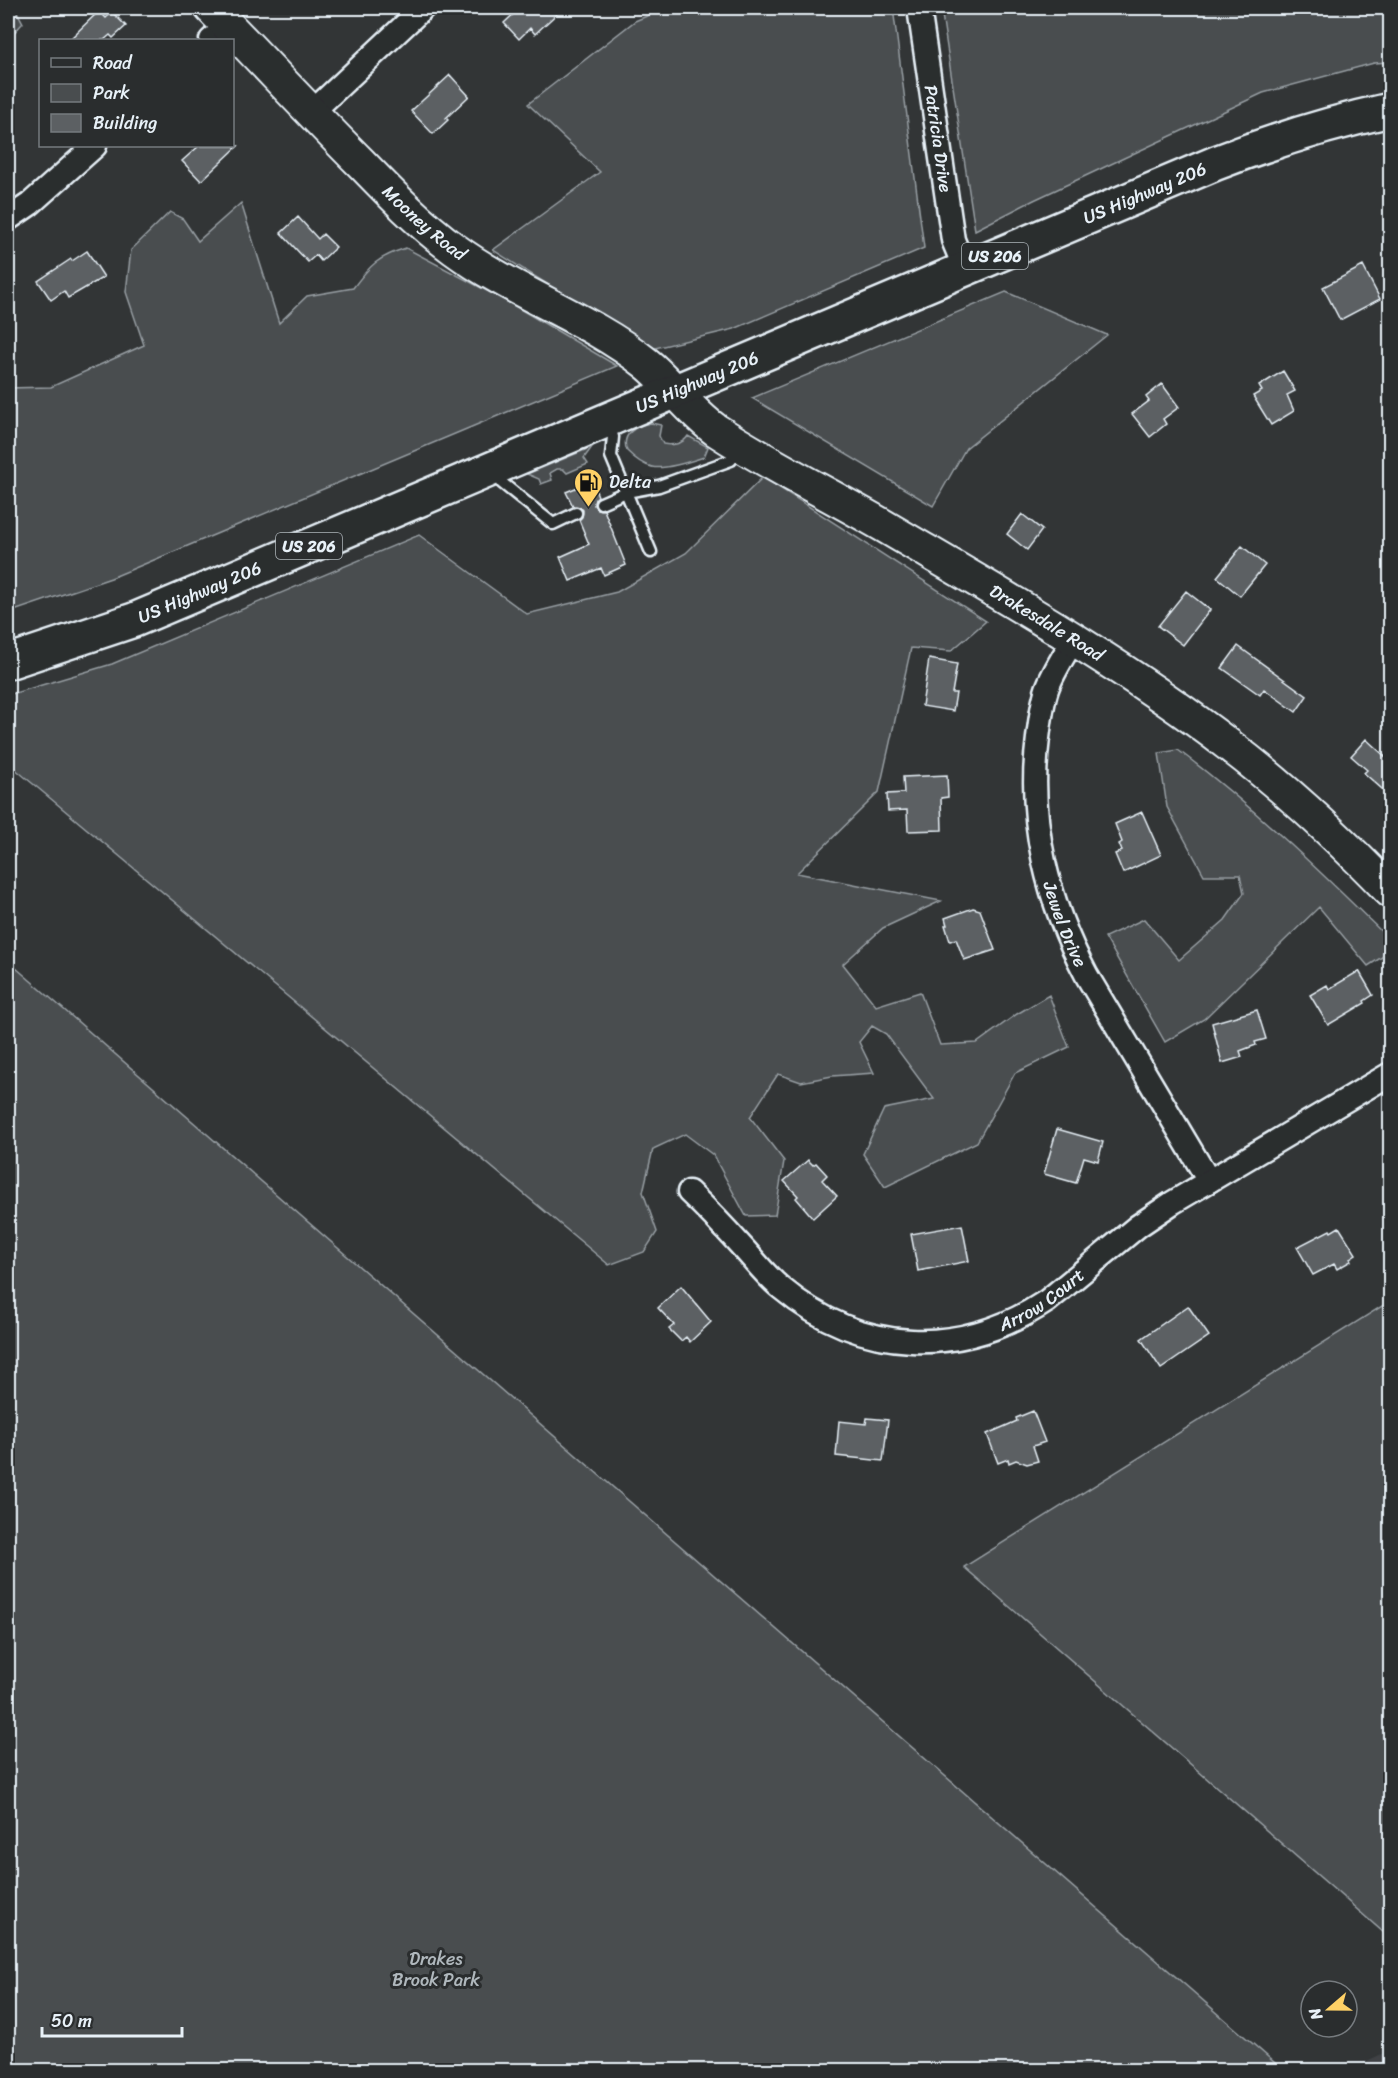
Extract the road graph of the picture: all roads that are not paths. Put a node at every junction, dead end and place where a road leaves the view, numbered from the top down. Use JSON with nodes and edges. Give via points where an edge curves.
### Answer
{"nodes":[{"id":1,"x":423,"y":8,"type":"edge"},
{"id":2,"x":919,"y":8,"type":"edge"},
{"id":3,"x":216,"y":24,"type":"edge"},
{"id":4,"x":232,"y":39,"type":"edge"},
{"id":5,"x":234,"y":41,"type":"edge"},
{"id":6,"x":1390,"y":110,"type":"edge"},
{"id":7,"x":311,"y":113,"type":"junction"},
{"id":8,"x":94,"y":147,"type":"edge"},
{"id":9,"x":8,"y":219,"type":"edge"},
{"id":10,"x":965,"y":269,"type":"junction"},
{"id":11,"x":675,"y":391,"type":"junction"},
{"id":12,"x":607,"y":420,"type":"junction"},
{"id":13,"x":741,"y":444,"type":"junction"},
{"id":14,"x":495,"y":468,"type":"junction"},
{"id":15,"x":626,"y":492,"type":"junction"},
{"id":16,"x":601,"y":502,"type":"dead end"},
{"id":17,"x":576,"y":513,"type":"dead end"},
{"id":18,"x":651,"y":552,"type":"dead end"},
{"id":19,"x":1073,"y":640,"type":"junction"},
{"id":20,"x":8,"y":662,"type":"edge"},
{"id":21,"x":1390,"y":891,"type":"edge"},
{"id":22,"x":1390,"y":1074,"type":"edge"},
{"id":23,"x":1209,"y":1181,"type":"junction"},
{"id":24,"x":689,"y":1192,"type":"dead end"}],
"edges":[{"from":1,"to":7,"type":"street"},
{"from":2,"to":10,"type":"street","name":"Patricia Drive","via":[[953,240]]},
{"from":3,"to":4,"type":"main road","name":"Mooney Road"},
{"from":5,"to":7,"type":"main road","name":"Mooney Road"},
{"from":6,"to":10,"type":"highway","name":"US Highway 206","number":"US 206","via":[[1247,151]]},
{"from":7,"to":11,"type":"main road","name":"Mooney Road","via":[[400,203],[453,248],[631,353]]},
{"from":8,"to":9,"type":"street"},
{"from":10,"to":11,"type":"highway","name":"US Highway 206","number":"US 206"},
{"from":11,"to":12,"type":"highway","name":"US Highway 206","number":"US 206"},
{"from":11,"to":13,"type":"main road","name":"Drakesdale Road","via":[[709,424]]},
{"from":12,"to":14,"type":"highway","name":"US Highway 206","number":"US 206"},
{"from":12,"to":15,"type":"lane","via":[[613,436],[611,456]]},
{"from":13,"to":15,"type":"lane","via":[[731,460],[659,486]]},
{"from":13,"to":19,"type":"main road","name":"Drakesdale Road"},
{"from":14,"to":17,"type":"lane","via":[[502,483],[553,524]]},
{"from":14,"to":20,"type":"highway","name":"US Highway 206","number":"US 206","via":[[134,620]]},
{"from":15,"to":16,"type":"lane"},
{"from":15,"to":18,"type":"lane"},
{"from":19,"to":21,"type":"main road","name":"Drakesdale Road","via":[[1250,762],[1319,821]]},
{"from":19,"to":23,"type":"street","name":"Jewel Drive","via":[[1047,689],[1036,756],[1037,818],[1050,888],[1071,946],[1087,976]]},
{"from":22,"to":23,"type":"street","name":"Arrow Court"},
{"from":23,"to":24,"type":"street","name":"Arrow Court","via":[[1138,1226],[1032,1311],[975,1335],[918,1342],[866,1335],[808,1308],[779,1287]]}]}
